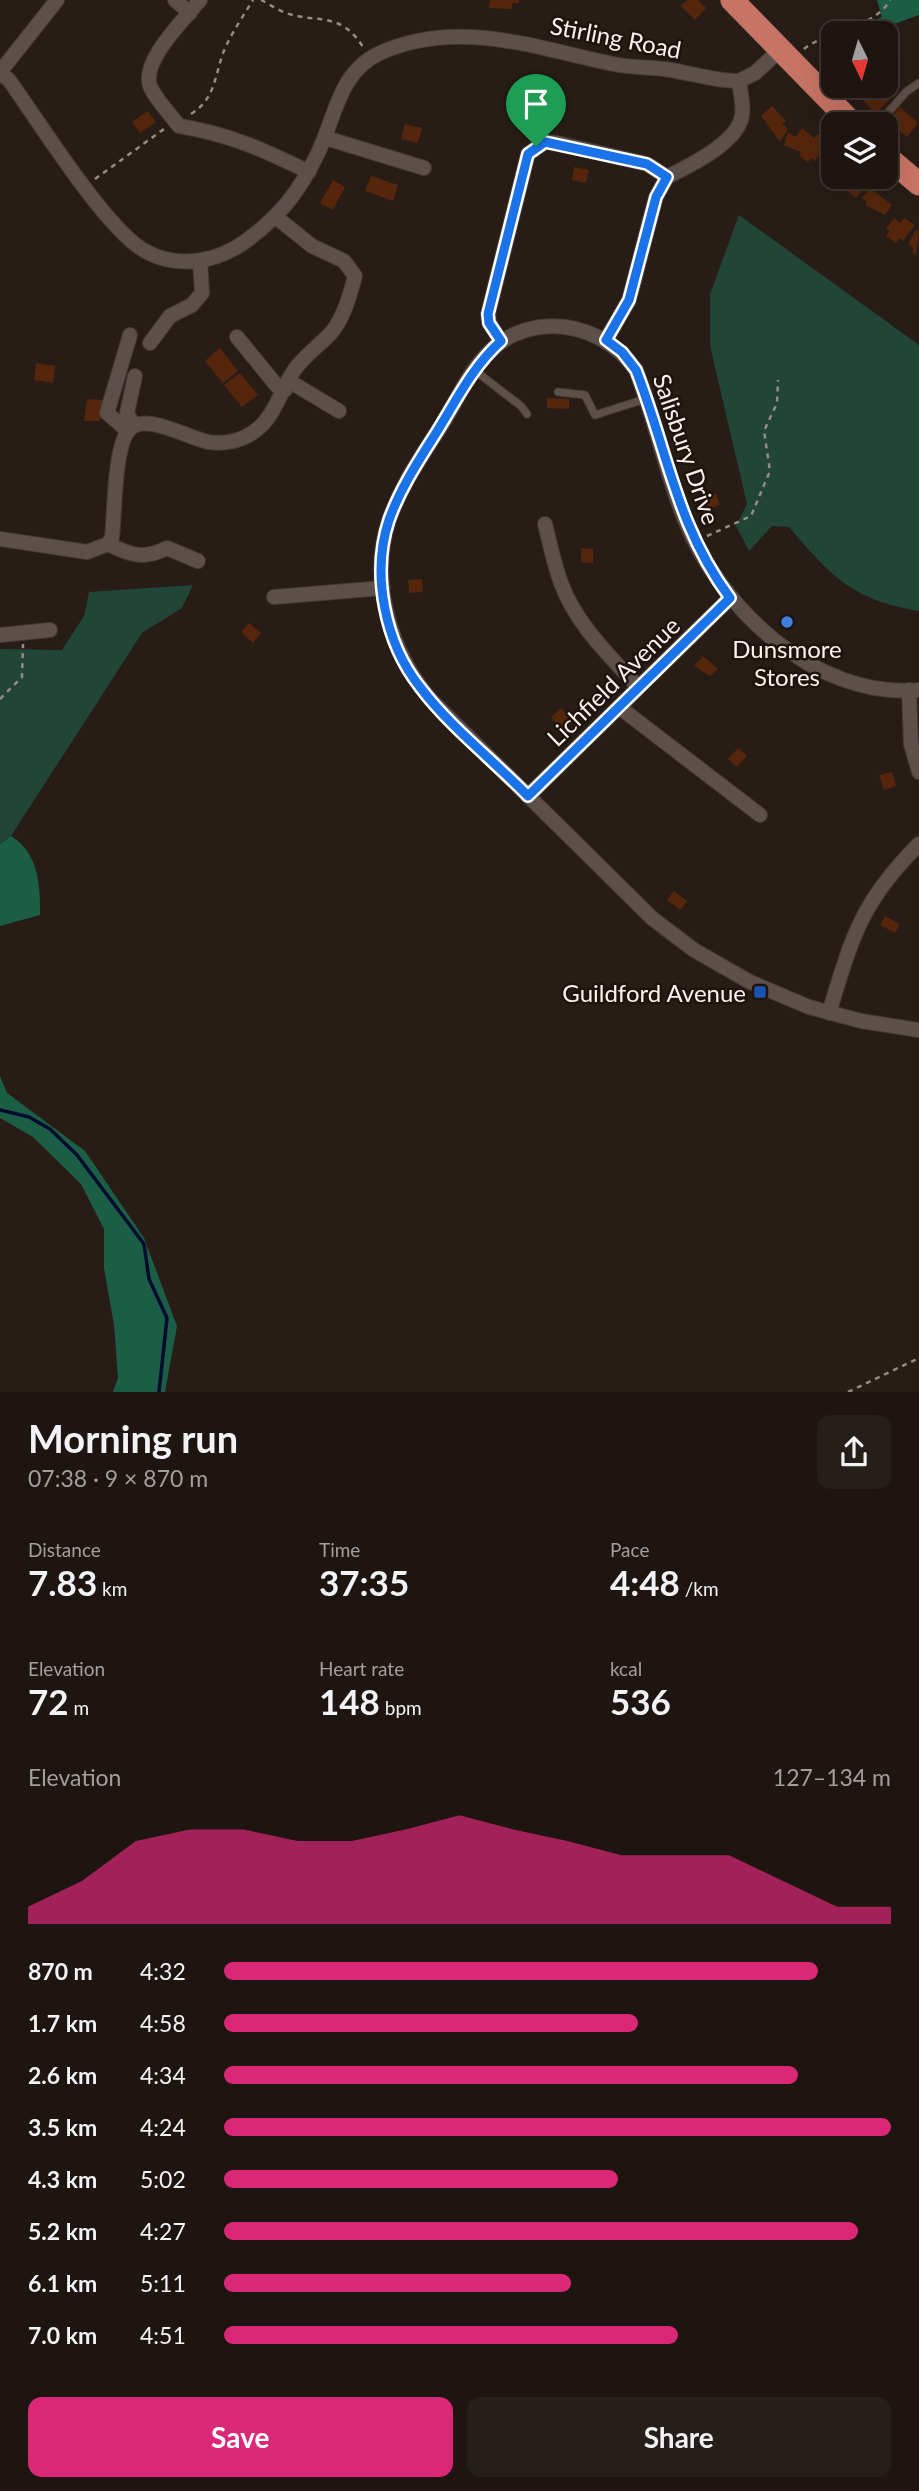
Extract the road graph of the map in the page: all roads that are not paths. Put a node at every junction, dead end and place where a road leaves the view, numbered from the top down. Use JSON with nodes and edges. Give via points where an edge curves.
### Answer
{"nodes":[{"id":1,"x":57,"y":0,"type":"edge"},
{"id":2,"x":175,"y":0,"type":"edge"},
{"id":3,"x":200,"y":0,"type":"edge"},
{"id":4,"x":733,"y":0,"type":"edge"},
{"id":5,"x":190,"y":13,"type":"junction"},
{"id":6,"x":789,"y":51,"type":"junction"},
{"id":7,"x":0,"y":72,"type":"edge"},
{"id":8,"x":739,"y":81,"type":"junction"},
{"id":9,"x":919,"y":83,"type":"edge"},
{"id":10,"x":842,"y":112,"type":"edge"},
{"id":11,"x":888,"y":112,"type":"edge"},
{"id":12,"x":326,"y":138,"type":"junction"},
{"id":13,"x":898,"y":166,"type":"edge"},
{"id":14,"x":424,"y":168,"type":"dead end"},
{"id":15,"x":309,"y":172,"type":"junction"},
{"id":16,"x":667,"y":177,"type":"junction"},
{"id":17,"x":919,"y":184,"type":"edge"},
{"id":18,"x":276,"y":218,"type":"junction"},
{"id":19,"x":200,"y":261,"type":"junction"},
{"id":20,"x":130,"y":335,"type":"dead end"},
{"id":21,"x":237,"y":337,"type":"dead end"},
{"id":22,"x":606,"y":340,"type":"junction"},
{"id":23,"x":501,"y":341,"type":"junction"},
{"id":24,"x":150,"y":343,"type":"dead end"},
{"id":25,"x":473,"y":370,"type":"junction"},
{"id":26,"x":135,"y":376,"type":"dead end"},
{"id":27,"x":287,"y":386,"type":"junction"},
{"id":28,"x":558,"y":392,"type":"dead end"},
{"id":29,"x":646,"y":399,"type":"junction"},
{"id":30,"x":339,"y":411,"type":"dead end"},
{"id":31,"x":527,"y":414,"type":"dead end"},
{"id":32,"x":131,"y":428,"type":"junction"},
{"id":33,"x":545,"y":524,"type":"dead end"},
{"id":34,"x":0,"y":539,"type":"edge"},
{"id":35,"x":108,"y":544,"type":"junction"},
{"id":36,"x":198,"y":561,"type":"dead end"},
{"id":37,"x":383,"y":588,"type":"junction"},
{"id":38,"x":274,"y":597,"type":"dead end"},
{"id":39,"x":736,"y":603,"type":"junction"},
{"id":40,"x":50,"y":630,"type":"dead end"},
{"id":41,"x":0,"y":635,"type":"edge"},
{"id":42,"x":638,"y":687,"type":"junction"},
{"id":43,"x":914,"y":690,"type":"edge"},
{"id":44,"x":619,"y":707,"type":"junction"},
{"id":45,"x":919,"y":772,"type":"edge"},
{"id":46,"x":528,"y":796,"type":"junction"},
{"id":47,"x":760,"y":815,"type":"dead end"},
{"id":48,"x":919,"y":844,"type":"edge"},
{"id":49,"x":829,"y":1013,"type":"junction"},
{"id":50,"x":919,"y":1030,"type":"edge"}],
"edges":[{"from":1,"to":7,"type":"street"},
{"from":2,"to":5,"type":"street"},
{"from":3,"to":5,"type":"street"},
{"from":4,"to":6,"type":"highway"},
{"from":5,"to":15,"type":"street","via":[[153,60],[147,74],[151,89],[179,126],[244,141]]},
{"from":6,"to":8,"type":"street"},
{"from":6,"to":10,"type":"highway"},
{"from":7,"to":19,"type":"street","name":"Stirling Road","via":[[113,224],[146,252],[181,263]]},
{"from":8,"to":12,"type":"street","name":"Stirling Road","via":[[615,65],[530,43],[442,37],[412,42],[370,59],[352,73]]},
{"from":8,"to":16,"type":"street","via":[[743,116],[734,132],[699,162]]},
{"from":9,"to":11,"type":"lane"},
{"from":12,"to":14,"type":"street"},
{"from":12,"to":15,"type":"street","name":"Stirling Road"},
{"from":13,"to":17,"type":"highway"},
{"from":15,"to":18,"type":"street","name":"Stirling Road"},
{"from":16,"to":22,"type":"street","via":[[656,197],[629,300]]},
{"from":16,"to":23,"type":"street","via":[[647,164],[620,157],[557,143],[536,146],[528,154],[488,314]]},
{"from":18,"to":19,"type":"street","name":"Stirling Road","via":[[236,249]]},
{"from":18,"to":27,"type":"street","via":[[312,246],[344,261],[355,276],[331,333],[302,362]]},
{"from":19,"to":24,"type":"street","via":[[202,293],[192,305],[170,316]]},
{"from":20,"to":32,"type":"street","via":[[107,413]]},
{"from":21,"to":27,"type":"street","via":[[277,386]]},
{"from":22,"to":23,"type":"street","name":"Salisbury Drive","via":[[558,326],[521,332]]},
{"from":22,"to":29,"type":"street","name":"Salisbury Drive","via":[[636,370]]},
{"from":23,"to":25,"type":"street","name":"Salisbury Drive"},
{"from":25,"to":31,"type":"lane"},
{"from":25,"to":37,"type":"street","name":"Salisbury Drive","via":[[395,505],[385,543]]},
{"from":26,"to":32,"type":"street","via":[[127,412]]},
{"from":27,"to":30,"type":"street"},
{"from":27,"to":32,"type":"street","via":[[263,424],[246,437],[229,442],[211,443],[144,422]]},
{"from":28,"to":29,"type":"lane","via":[[584,395],[595,415]]},
{"from":29,"to":39,"type":"street","name":"Salisbury Drive","via":[[695,542]]},
{"from":32,"to":35,"type":"street","via":[[121,455]]},
{"from":33,"to":42,"type":"street","via":[[572,606],[597,643]]},
{"from":34,"to":35,"type":"street","via":[[87,552]]},
{"from":35,"to":36,"type":"street","via":[[141,556],[167,548]]},
{"from":37,"to":38,"type":"street"},
{"from":37,"to":46,"type":"street","name":"Salisbury Drive","via":[[391,631],[412,677]]},
{"from":39,"to":42,"type":"street","name":"Lichfield Avenue"},
{"from":39,"to":43,"type":"street","name":"Salisbury Drive","via":[[772,637],[824,670],[873,688]]},
{"from":40,"to":41,"type":"street"},
{"from":42,"to":44,"type":"street","name":"Lichfield Avenue"},
{"from":43,"to":45,"type":"street","via":[[910,736]]},
{"from":44,"to":46,"type":"street","name":"Lichfield Avenue"},
{"from":44,"to":47,"type":"street"},
{"from":46,"to":49,"type":"street","name":"Salisbury Drive","via":[[653,919],[683,942],[750,982]]},
{"from":48,"to":49,"type":"street","via":[[869,903],[855,931]]},
{"from":49,"to":50,"type":"street","name":"Salisbury Drive"}]}
